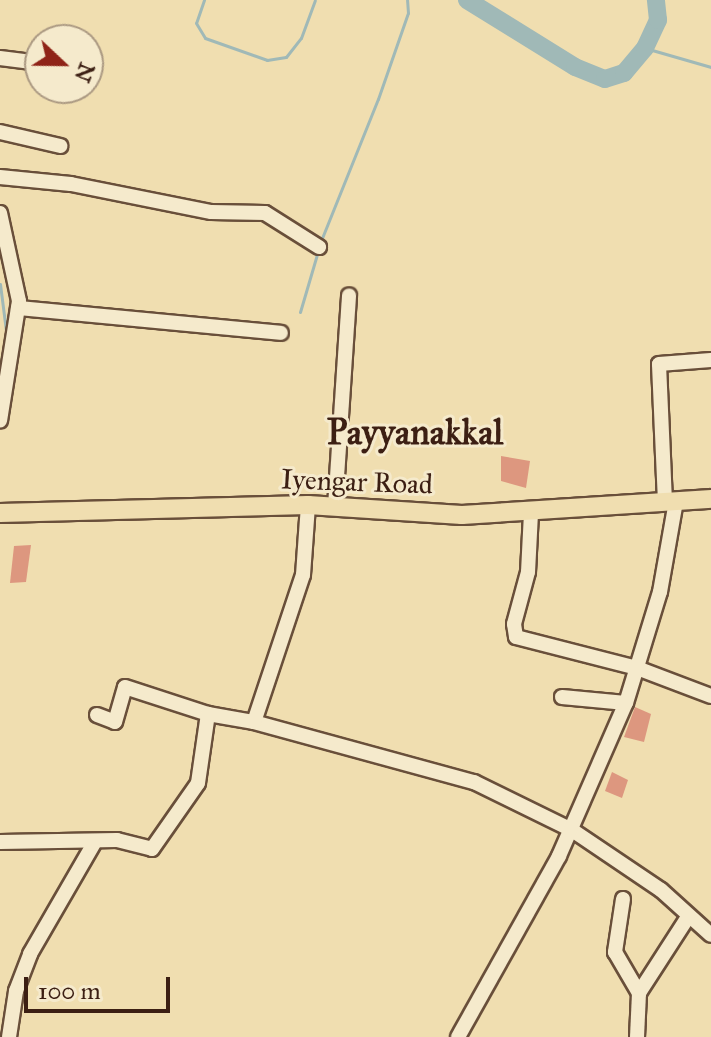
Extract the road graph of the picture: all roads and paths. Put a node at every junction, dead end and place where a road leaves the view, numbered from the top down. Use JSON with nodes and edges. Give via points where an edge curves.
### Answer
{"nodes":[{"id":1,"x":0,"y":58,"type":"edge"},
{"id":2,"x":24,"y":61,"type":"edge"},
{"id":3,"x":0,"y":132,"type":"edge"},
{"id":4,"x":60,"y":146,"type":"dead end"},
{"id":5,"x":0,"y":177,"type":"edge"},
{"id":6,"x":0,"y":213,"type":"edge"},
{"id":7,"x":319,"y":247,"type":"dead end"},
{"id":8,"x":349,"y":295,"type":"dead end"},
{"id":9,"x":18,"y":308,"type":"junction"},
{"id":10,"x":281,"y":333,"type":"dead end"},
{"id":11,"x":711,"y":360,"type":"edge"},
{"id":12,"x":0,"y":421,"type":"edge"},
{"id":13,"x":711,"y":499,"type":"edge"},
{"id":14,"x":670,"y":502,"type":"junction"},
{"id":15,"x":308,"y":505,"type":"junction"},
{"id":16,"x":335,"y":507,"type":"junction"},
{"id":17,"x":0,"y":513,"type":"edge"},
{"id":18,"x":531,"y":513,"type":"junction"},
{"id":19,"x":637,"y":668,"type":"junction"},
{"id":20,"x":711,"y":696,"type":"edge"},
{"id":21,"x":562,"y":697,"type":"dead end"},
{"id":22,"x":626,"y":703,"type":"junction"},
{"id":23,"x":208,"y":714,"type":"junction"},
{"id":24,"x":97,"y":715,"type":"dead end"},
{"id":25,"x":254,"y":722,"type":"junction"},
{"id":26,"x":572,"y":830,"type":"junction"},
{"id":27,"x":0,"y":842,"type":"edge"},
{"id":28,"x":94,"y":843,"type":"junction"},
{"id":29,"x":623,"y":899,"type":"dead end"},
{"id":30,"x":688,"y":917,"type":"junction"},
{"id":31,"x":711,"y":935,"type":"edge"},
{"id":32,"x":639,"y":993,"type":"junction"},
{"id":33,"x":9,"y":1037,"type":"edge"},
{"id":34,"x":458,"y":1037,"type":"edge"},
{"id":35,"x":637,"y":1037,"type":"edge"}],
"edges":[{"from":1,"to":2,"type":"street"},
{"from":3,"to":4,"type":"street"},
{"from":5,"to":7,"type":"street","via":[[71,184],[211,212],[265,213]]},
{"from":6,"to":9,"type":"street"},
{"from":8,"to":16,"type":"street"},
{"from":9,"to":10,"type":"street"},
{"from":9,"to":12,"type":"street"},
{"from":11,"to":14,"type":"street","via":[[659,364]]},
{"from":13,"to":14,"type":"main road","name":"Iyengar Road"},
{"from":14,"to":18,"type":"main road","name":"Iyengar Road"},
{"from":14,"to":19,"type":"street","via":[[660,592]]},
{"from":15,"to":16,"type":"main road","name":"Iyengar Road"},
{"from":15,"to":17,"type":"main road","name":"Iyengar Road"},
{"from":15,"to":25,"type":"street","via":[[303,575]]},
{"from":16,"to":18,"type":"main road","name":"Iyengar Road","via":[[462,515]]},
{"from":18,"to":19,"type":"street","via":[[528,572],[514,624],[516,637]]},
{"from":19,"to":20,"type":"street"},
{"from":19,"to":22,"type":"street"},
{"from":21,"to":22,"type":"street"},
{"from":22,"to":26,"type":"street"},
{"from":23,"to":24,"type":"street","via":[[125,687],[115,722]]},
{"from":23,"to":25,"type":"street"},
{"from":23,"to":28,"type":"street","via":[[198,783],[152,849],[117,840]]},
{"from":25,"to":26,"type":"street","via":[[474,782]]},
{"from":26,"to":30,"type":"street","via":[[661,890]]},
{"from":26,"to":34,"type":"street"},
{"from":27,"to":28,"type":"street"},
{"from":28,"to":33,"type":"street","via":[[30,954],[16,991]]},
{"from":29,"to":32,"type":"street","via":[[615,952]]},
{"from":30,"to":31,"type":"street"},
{"from":30,"to":32,"type":"street"},
{"from":32,"to":35,"type":"street"}]}
